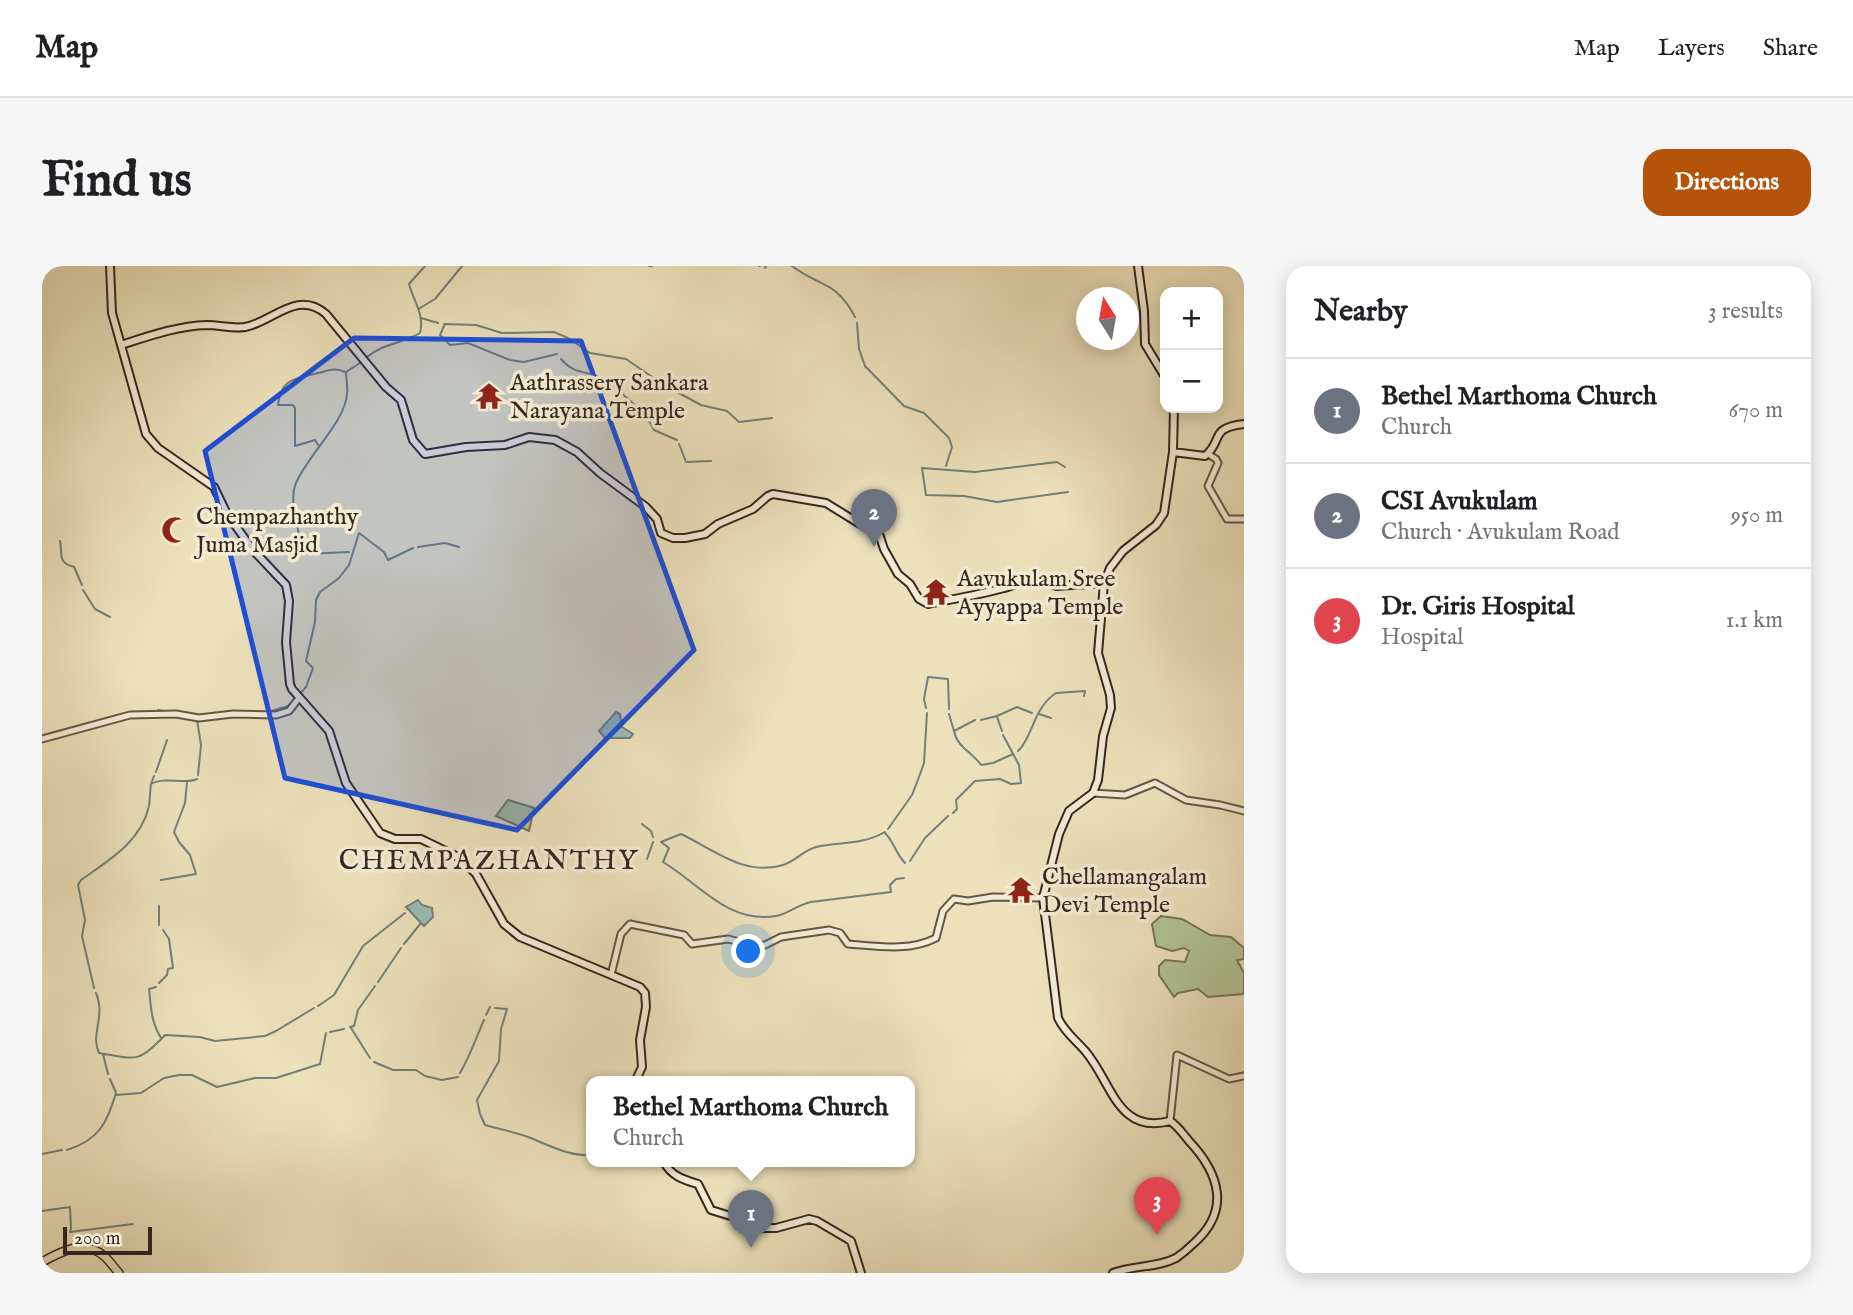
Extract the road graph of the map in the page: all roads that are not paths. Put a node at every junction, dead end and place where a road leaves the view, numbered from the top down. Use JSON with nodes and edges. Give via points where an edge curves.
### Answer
{"nodes":[{"id":1,"x":110,"y":266,"type":"edge"},
{"id":2,"x":1138,"y":266,"type":"edge"},
{"id":3,"x":121,"y":345,"type":"junction"},
{"id":4,"x":1160,"y":369,"type":"edge"},
{"id":5,"x":1174,"y":413,"type":"edge"},
{"id":6,"x":1244,"y":424,"type":"edge"},
{"id":7,"x":1173,"y":452,"type":"junction"},
{"id":8,"x":1208,"y":454,"type":"junction"},
{"id":9,"x":1244,"y":519,"type":"edge"},
{"id":10,"x":1104,"y":583,"type":"junction"},
{"id":11,"x":299,"y":698,"type":"junction"},
{"id":12,"x":42,"y":739,"type":"edge"},
{"id":13,"x":1093,"y":793,"type":"junction"},
{"id":14,"x":1244,"y":811,"type":"edge"},
{"id":15,"x":1043,"y":898,"type":"junction"},
{"id":16,"x":611,"y":975,"type":"junction"},
{"id":17,"x":638,"y":1076,"type":"edge"},
{"id":18,"x":1244,"y":1076,"type":"edge"},
{"id":19,"x":1170,"y":1121,"type":"junction"},
{"id":20,"x":668,"y":1167,"type":"edge"},
{"id":21,"x":42,"y":1262,"type":"edge"},
{"id":22,"x":120,"y":1273,"type":"edge"},
{"id":23,"x":861,"y":1273,"type":"edge"},
{"id":24,"x":1112,"y":1273,"type":"edge"}],
"edges":[{"from":1,"to":3,"type":"main road","via":[[112,313]]},
{"from":2,"to":4,"type":"main road","via":[[1145,344]]},
{"from":3,"to":10,"type":"main road","via":[[206,325],[250,326],[276,312],[314,306],[401,400],[413,440],[427,455],[505,446],[529,437],[555,440],[646,507],[657,519],[661,533],[673,538],[705,534],[773,494],[826,503],[860,524],[876,525],[898,574],[924,604],[967,598],[1035,576],[1056,586]]},
{"from":3,"to":11,"type":"main road","via":[[149,438],[214,487],[253,550],[286,585],[289,678]]},
{"from":5,"to":7,"type":"main road"},
{"from":6,"to":8,"type":"main road","via":[[1222,429]]},
{"from":7,"to":8,"type":"main road"},
{"from":7,"to":10,"type":"main road","via":[[1163,517],[1123,551]]},
{"from":8,"to":9,"type":"street","via":[[1218,463],[1209,481],[1210,490],[1227,519]]},
{"from":10,"to":13,"type":"main road","via":[[1098,653],[1111,708]]},
{"from":11,"to":12,"type":"street","via":[[289,712],[276,715],[130,715]]},
{"from":11,"to":16,"type":"main road","via":[[330,732],[346,783],[380,833],[395,839],[421,839],[460,858],[476,874],[511,930]]},
{"from":13,"to":14,"type":"street","via":[[1125,795],[1155,783],[1186,800]]},
{"from":13,"to":15,"type":"main road","via":[[1069,811]]},
{"from":15,"to":16,"type":"street","via":[[954,899],[943,911],[936,937],[910,946],[848,944],[840,933],[829,930],[756,946],[728,939],[692,944],[684,935],[630,924],[621,934]]},
{"from":15,"to":19,"type":"main road","via":[[1058,1018],[1064,1030],[1086,1052],[1124,1111],[1146,1125]]},
{"from":16,"to":17,"type":"main road","via":[[640,987],[647,1000]]},
{"from":18,"to":19,"type":"street","via":[[1229,1079],[1177,1055]]},
{"from":19,"to":24,"type":"main road","via":[[1202,1155],[1217,1186],[1212,1224],[1180,1256]]},
{"from":20,"to":23,"type":"main road","via":[[698,1184],[711,1210],[737,1218],[747,1228],[776,1228],[809,1219],[831,1227],[851,1241]]},
{"from":21,"to":22,"type":"main road","via":[[76,1247],[102,1254]]}]}
